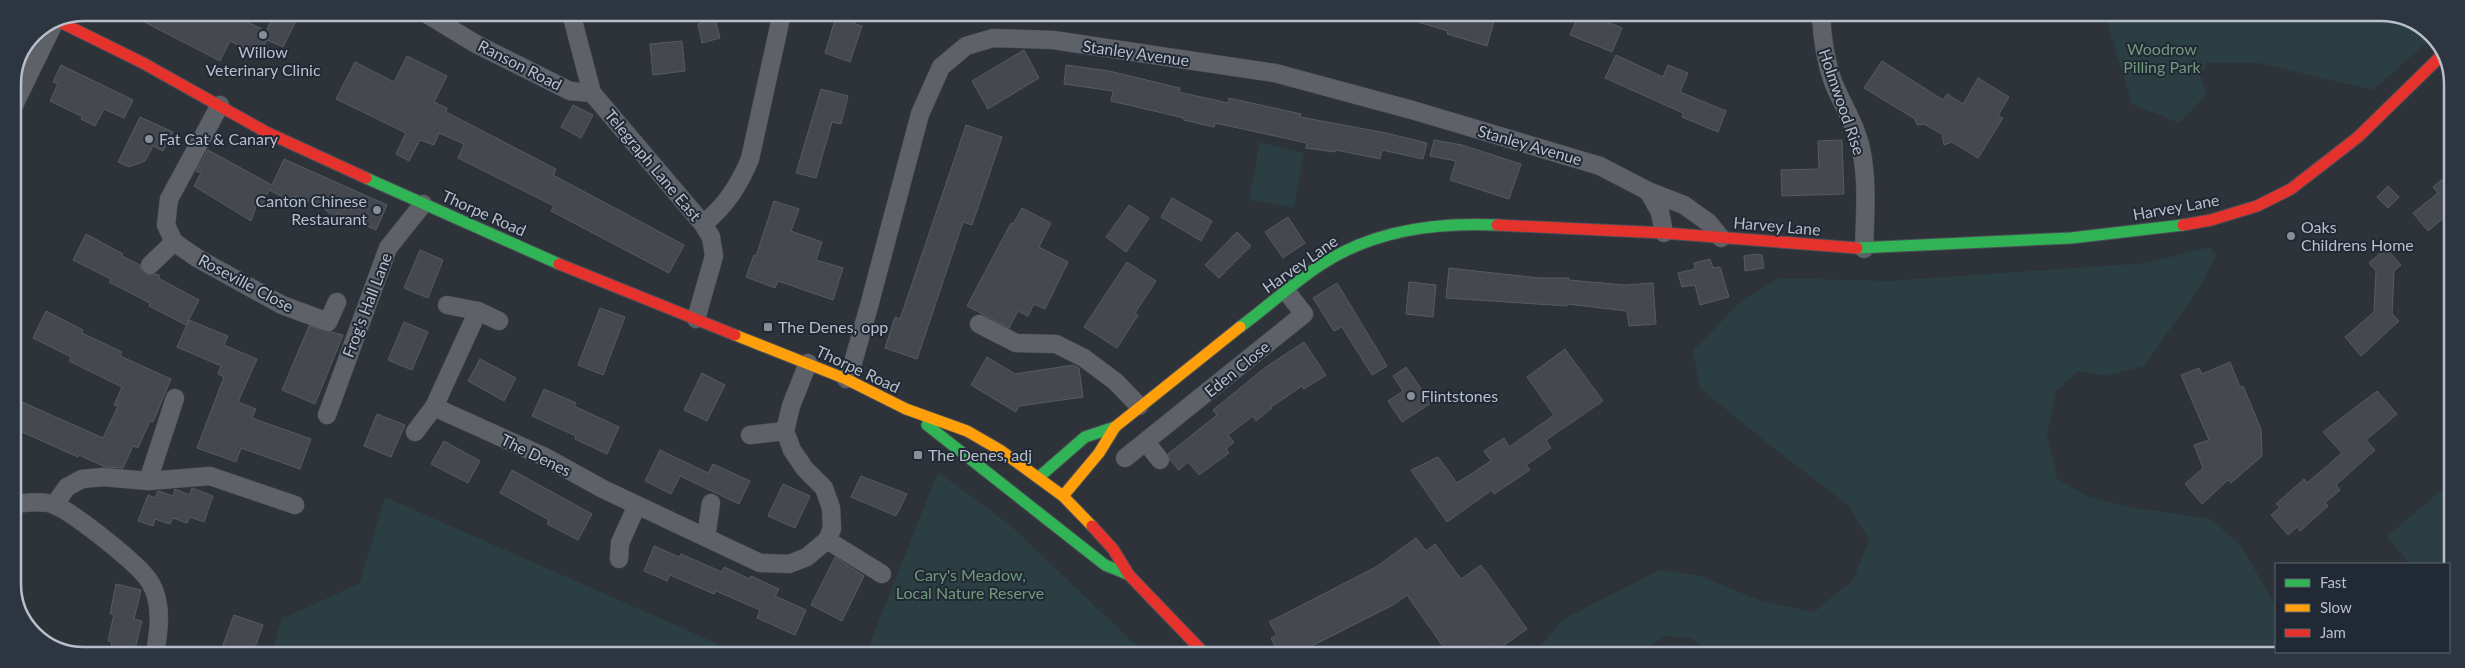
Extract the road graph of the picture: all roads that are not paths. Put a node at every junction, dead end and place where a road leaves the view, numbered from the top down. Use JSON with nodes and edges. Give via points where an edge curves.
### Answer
{"nodes":[{"id":1,"x":438,"y":21,"type":"edge"},
{"id":2,"x":573,"y":21,"type":"edge"},
{"id":3,"x":780,"y":21,"type":"edge"},
{"id":4,"x":1821,"y":21,"type":"edge"},
{"id":5,"x":65,"y":24,"type":"edge"},
{"id":6,"x":50,"y":32,"type":"edge"},
{"id":7,"x":2438,"y":59,"type":"edge"},
{"id":8,"x":21,"y":89,"type":"edge"},
{"id":9,"x":592,"y":93,"type":"junction"},
{"id":10,"x":220,"y":105,"type":"junction"},
{"id":11,"x":1648,"y":191,"type":"junction"},
{"id":12,"x":423,"y":204,"type":"junction"},
{"id":13,"x":703,"y":224,"type":"junction"},
{"id":14,"x":1664,"y":233,"type":"junction"},
{"id":15,"x":1721,"y":238,"type":"junction"},
{"id":16,"x":174,"y":242,"type":"junction"},
{"id":17,"x":1864,"y":249,"type":"junction"},
{"id":18,"x":150,"y":265,"type":"dead end"},
{"id":19,"x":1286,"y":291,"type":"junction"},
{"id":20,"x":337,"y":302,"type":"dead end"},
{"id":21,"x":447,"y":305,"type":"dead end"},
{"id":22,"x":478,"y":311,"type":"junction"},
{"id":23,"x":696,"y":318,"type":"junction"},
{"id":24,"x":499,"y":321,"type":"dead end"},
{"id":25,"x":979,"y":324,"type":"dead end"},
{"id":26,"x":808,"y":363,"type":"junction"},
{"id":27,"x":846,"y":378,"type":"junction"},
{"id":28,"x":175,"y":398,"type":"dead end"},
{"id":29,"x":1139,"y":406,"type":"junction"},
{"id":30,"x":434,"y":407,"type":"junction"},
{"id":31,"x":906,"y":409,"type":"junction"},
{"id":32,"x":327,"y":414,"type":"dead end"},
{"id":33,"x":1115,"y":427,"type":"junction"},
{"id":34,"x":785,"y":431,"type":"junction"},
{"id":35,"x":415,"y":432,"type":"dead end"},
{"id":36,"x":750,"y":435,"type":"dead end"},
{"id":37,"x":1146,"y":442,"type":"junction"},
{"id":38,"x":1125,"y":458,"type":"dead end"},
{"id":39,"x":1160,"y":460,"type":"dead end"},
{"id":40,"x":148,"y":481,"type":"junction"},
{"id":41,"x":1030,"y":487,"type":"junction"},
{"id":42,"x":711,"y":503,"type":"dead end"},
{"id":43,"x":21,"y":504,"type":"edge"},
{"id":44,"x":54,"y":504,"type":"junction"},
{"id":45,"x":295,"y":504,"type":"dead end"},
{"id":46,"x":637,"y":505,"type":"junction"},
{"id":47,"x":1054,"y":506,"type":"junction"},
{"id":48,"x":706,"y":538,"type":"junction"},
{"id":49,"x":827,"y":540,"type":"junction"},
{"id":50,"x":619,"y":559,"type":"dead end"},
{"id":51,"x":882,"y":574,"type":"dead end"},
{"id":52,"x":1129,"y":575,"type":"junction"},
{"id":53,"x":156,"y":647,"type":"edge"},
{"id":54,"x":1198,"y":647,"type":"edge"}],
"edges":[{"from":1,"to":9,"type":"street","name":"Ranson Road","via":[[476,44],[570,90]]},
{"from":2,"to":9,"type":"street","name":"Telegraph Lane East"},
{"from":3,"to":13,"type":"street","via":[[750,159],[727,201]]},
{"from":4,"to":17,"type":"street","name":"Holmwood Rise","via":[[1823,48],[1833,82],[1861,148],[1865,180]]},
{"from":5,"to":10,"type":"street","name":"Thorpe Road"},
{"from":6,"to":8,"type":"street"},
{"from":7,"to":17,"type":"street","name":"Harvey Lane","via":[[2358,137],[2323,166],[2291,189],[2256,206],[2211,220],[2154,230],[2071,238]]},
{"from":9,"to":13,"type":"street","name":"Telegraph Lane East"},
{"from":10,"to":12,"type":"street","name":"Thorpe Road","via":[[266,132]]},
{"from":10,"to":16,"type":"street","via":[[170,199],[166,225]]},
{"from":11,"to":14,"type":"street","via":[[1660,212]]},
{"from":11,"to":15,"type":"street","name":"Stanley Avenue","via":[[1684,205],[1709,223]]},
{"from":11,"to":27,"type":"street","name":"Stanley Avenue","via":[[1600,166],[1275,73],[1053,40],[993,38],[966,46],[941,67],[924,106]]},
{"from":12,"to":23,"type":"street","name":"Thorpe Road","via":[[568,268]]},
{"from":12,"to":32,"type":"street","name":"Frog's Hall Lane","via":[[388,248]]},
{"from":13,"to":23,"type":"street","name":"Telegraph Lane East","via":[[711,237],[714,256]]},
{"from":14,"to":15,"type":"street","name":"Harvey Lane"},
{"from":14,"to":19,"type":"street","name":"Harvey Lane","via":[[1477,224],[1416,228],[1376,237],[1349,248]]},
{"from":15,"to":17,"type":"street","name":"Harvey Lane"},
{"from":16,"to":18,"type":"street"},
{"from":16,"to":20,"type":"street","name":"Roseville Close","via":[[282,305],[328,322]]},
{"from":19,"to":29,"type":"street","name":"Harvey Lane"},
{"from":19,"to":37,"type":"street","name":"Eden Close","via":[[1304,314]]},
{"from":21,"to":22,"type":"street"},
{"from":22,"to":24,"type":"street"},
{"from":22,"to":30,"type":"street"},
{"from":23,"to":26,"type":"street","name":"Thorpe Road"},
{"from":25,"to":29,"type":"street","via":[[1016,343],[1056,344],[1084,358],[1116,382]]},
{"from":26,"to":27,"type":"street","name":"Thorpe Road"},
{"from":26,"to":34,"type":"street"},
{"from":27,"to":31,"type":"street","name":"Thorpe Road"},
{"from":28,"to":40,"type":"street"},
{"from":29,"to":33,"type":"street","name":"Harvey Lane"},
{"from":30,"to":35,"type":"street"},
{"from":30,"to":46,"type":"street","name":"The Denes","via":[[546,457]]},
{"from":31,"to":41,"type":"street","name":"Thorpe Road"},
{"from":31,"to":41,"type":"street","name":"Thorpe Road","via":[[967,431],[1000,450]]},
{"from":33,"to":41,"type":"street","name":"Harvey Lane","via":[[1085,436]]},
{"from":33,"to":47,"type":"street","name":"Harvey Lane","via":[[1099,453]]},
{"from":34,"to":36,"type":"street"},
{"from":34,"to":49,"type":"street","via":[[792,450],[824,488],[831,508],[832,529]]},
{"from":37,"to":38,"type":"street","name":"Eden Close"},
{"from":37,"to":39,"type":"street"},
{"from":40,"to":44,"type":"street","via":[[103,477],[82,479],[68,487]]},
{"from":40,"to":45,"type":"street","via":[[210,476]]},
{"from":41,"to":47,"type":"street"},
{"from":41,"to":47,"type":"street"},
{"from":42,"to":48,"type":"street"},
{"from":43,"to":44,"type":"street"},
{"from":44,"to":53,"type":"street","via":[[128,558],[151,582],[159,607]]},
{"from":46,"to":48,"type":"street","name":"The Denes"},
{"from":46,"to":50,"type":"street","via":[[620,543]]},
{"from":47,"to":52,"type":"street","via":[[1113,549]]},
{"from":47,"to":52,"type":"street","via":[[1105,565]]},
{"from":48,"to":49,"type":"street","name":"The Denes","via":[[760,563],[789,564],[807,557]]},
{"from":49,"to":51,"type":"street"},
{"from":52,"to":54,"type":"street"}]}
